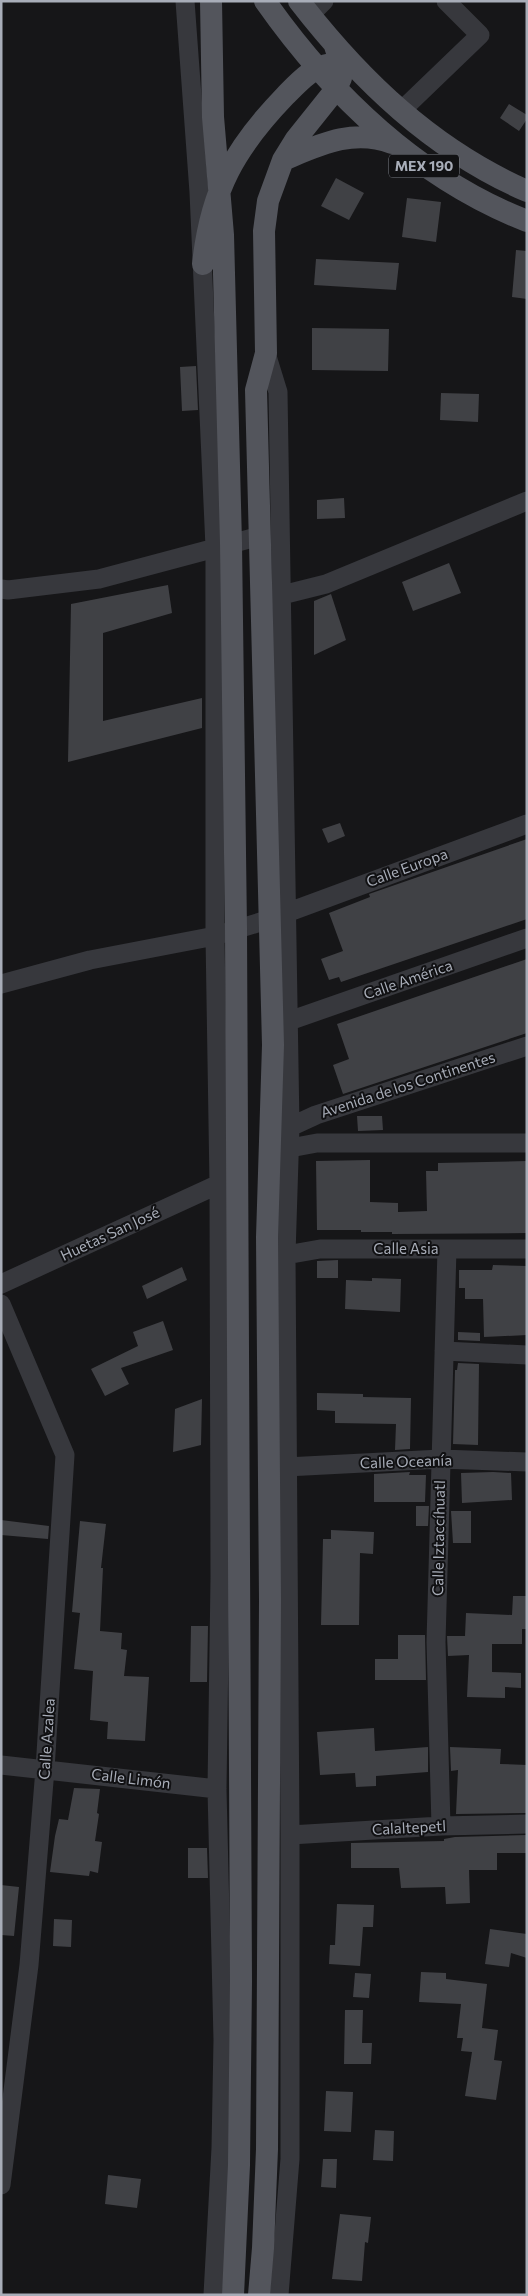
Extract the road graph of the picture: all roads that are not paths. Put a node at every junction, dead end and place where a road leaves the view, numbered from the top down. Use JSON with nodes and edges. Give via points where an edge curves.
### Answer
{"nodes":[{"id":1,"x":185,"y":1,"type":"edge"},
{"id":2,"x":211,"y":1,"type":"edge"},
{"id":3,"x":265,"y":1,"type":"edge"},
{"id":4,"x":446,"y":1,"type":"edge"},
{"id":5,"x":311,"y":6,"type":"edge"},
{"id":6,"x":344,"y":60,"type":"junction"},
{"id":7,"x":317,"y":67,"type":"junction"},
{"id":8,"x":336,"y":89,"type":"junction"},
{"id":9,"x":401,"y":111,"type":"junction"},
{"id":10,"x":405,"y":151,"type":"junction"},
{"id":11,"x":283,"y":160,"type":"junction"},
{"id":12,"x":527,"y":190,"type":"edge"},
{"id":13,"x":220,"y":191,"type":"junction"},
{"id":14,"x":527,"y":221,"type":"edge"},
{"id":15,"x":202,"y":264,"type":"junction"},
{"id":16,"x":266,"y":353,"type":"junction"},
{"id":17,"x":527,"y":501,"type":"edge"},
{"id":18,"x":260,"y":536,"type":"junction"},
{"id":19,"x":223,"y":545,"type":"junction"},
{"id":20,"x":1,"y":589,"type":"edge"},
{"id":21,"x":282,"y":594,"type":"junction"},
{"id":22,"x":527,"y":824,"type":"edge"},
{"id":23,"x":278,"y":915,"type":"junction"},
{"id":24,"x":236,"y":929,"type":"junction"},
{"id":25,"x":215,"y":936,"type":"junction"},
{"id":26,"x":527,"y":938,"type":"edge"},
{"id":27,"x":1,"y":984,"type":"edge"},
{"id":28,"x":289,"y":1021,"type":"junction"},
{"id":29,"x":527,"y":1046,"type":"edge"},
{"id":30,"x":290,"y":1127,"type":"junction"},
{"id":31,"x":527,"y":1143,"type":"edge"},
{"id":32,"x":290,"y":1148,"type":"junction"},
{"id":33,"x":219,"y":1184,"type":"junction"},
{"id":34,"x":447,"y":1249,"type":"junction"},
{"id":35,"x":527,"y":1249,"type":"edge"},
{"id":36,"x":286,"y":1255,"type":"junction"},
{"id":37,"x":1,"y":1284,"type":"edge"},
{"id":38,"x":1,"y":1304,"type":"edge"},
{"id":39,"x":444,"y":1351,"type":"junction"},
{"id":40,"x":527,"y":1355,"type":"edge"},
{"id":41,"x":441,"y":1459,"type":"junction"},
{"id":42,"x":527,"y":1462,"type":"edge"},
{"id":43,"x":286,"y":1467,"type":"junction"},
{"id":44,"x":1,"y":1765,"type":"edge"},
{"id":45,"x":45,"y":1769,"type":"junction"},
{"id":46,"x":217,"y":1789,"type":"junction"},
{"id":47,"x":527,"y":1824,"type":"edge"},
{"id":48,"x":441,"y":1826,"type":"junction"},
{"id":49,"x":290,"y":1835,"type":"junction"},
{"id":50,"x":1,"y":2185,"type":"edge"},
{"id":51,"x":213,"y":2295,"type":"edge"},
{"id":52,"x":232,"y":2295,"type":"edge"},
{"id":53,"x":259,"y":2295,"type":"edge"},
{"id":54,"x":279,"y":2295,"type":"edge"}],
"edges":[{"from":1,"to":15,"type":"street"},
{"from":2,"to":13,"type":"main road","via":[[213,117]]},
{"from":3,"to":7,"type":"main road","number":"MEX 190"},
{"from":4,"to":9,"type":"street","via":[[480,35]]},
{"from":5,"to":6,"type":"main road","number":"MEX 190"},
{"from":6,"to":7,"type":"main road"},
{"from":6,"to":8,"type":"main road"},
{"from":6,"to":9,"type":"main road","number":"MEX 190"},
{"from":7,"to":8,"type":"main road","number":"MEX 190"},
{"from":7,"to":13,"type":"main road","via":[[266,116],[245,142],[230,165]]},
{"from":8,"to":10,"type":"main road","number":"MEX 190"},
{"from":8,"to":11,"type":"main road"},
{"from":9,"to":12,"type":"main road","number":"MEX 190","via":[[450,150]]},
{"from":10,"to":11,"type":"main road","via":[[383,139],[347,137]]},
{"from":10,"to":14,"type":"main road","number":"MEX 190","via":[[449,182]]},
{"from":11,"to":16,"type":"main road","via":[[268,201],[264,231]]},
{"from":13,"to":15,"type":"main road"},
{"from":13,"to":19,"type":"main road","via":[[223,235]]},
{"from":15,"to":19,"type":"street"},
{"from":16,"to":18,"type":"main road","via":[[256,390]]},
{"from":16,"to":21,"type":"street","via":[[278,392]]},
{"from":17,"to":21,"type":"street","via":[[326,584]]},
{"from":18,"to":19,"type":"street"},
{"from":18,"to":23,"type":"main road"},
{"from":19,"to":20,"type":"street","via":[[99,579]]},
{"from":19,"to":24,"type":"main road"},
{"from":19,"to":25,"type":"street"},
{"from":21,"to":23,"type":"street"},
{"from":22,"to":23,"type":"street","name":"Calle Europa"},
{"from":23,"to":24,"type":"street","name":"Calle Europa"},
{"from":23,"to":28,"type":"street"},
{"from":23,"to":53,"type":"main road","via":[[267,1237],[270,1849],[267,2149]]},
{"from":24,"to":25,"type":"street","name":"Calle Europa"},
{"from":24,"to":52,"type":"main road","via":[[241,2009],[239,2164]]},
{"from":25,"to":27,"type":"street","name":"Calle Europa","via":[[90,960]]},
{"from":25,"to":33,"type":"street"},
{"from":26,"to":28,"type":"street","name":"Calle América"},
{"from":28,"to":30,"type":"street"},
{"from":29,"to":30,"type":"street","name":"Avenida de los Continentes","via":[[316,1115]]},
{"from":30,"to":32,"type":"street"},
{"from":31,"to":32,"type":"street","name":"Avenida de los Continentes","via":[[317,1143]]},
{"from":32,"to":36,"type":"street"},
{"from":33,"to":37,"type":"street","name":"Huetas San José"},
{"from":33,"to":46,"type":"street"},
{"from":34,"to":35,"type":"street","name":"Calle Asia"},
{"from":34,"to":36,"type":"street","name":"Calle Asia","via":[[320,1249]]},
{"from":34,"to":39,"type":"street","name":"Calle Iztaccíhuatl"},
{"from":36,"to":43,"type":"street"},
{"from":38,"to":45,"type":"street","name":"Calle Azalea","via":[[65,1455]]},
{"from":39,"to":40,"type":"street"},
{"from":39,"to":41,"type":"street","name":"Calle Iztaccíhuatl"},
{"from":41,"to":42,"type":"street","name":"Calle Oceanía"},
{"from":41,"to":43,"type":"street","name":"Calle Oceanía"},
{"from":41,"to":48,"type":"street","name":"Calle Iztaccíhuatl","via":[[436,1642]]},
{"from":43,"to":49,"type":"street"},
{"from":44,"to":45,"type":"street","name":"Calle Limón"},
{"from":45,"to":46,"type":"street","name":"Calle Limón"},
{"from":45,"to":50,"type":"street","name":"Calle Azalea","via":[[29,1965]]},
{"from":46,"to":51,"type":"street","via":[[223,2040]]},
{"from":47,"to":48,"type":"street","name":"Calaltepetl"},
{"from":48,"to":49,"type":"street","name":"Calaltepetl"},
{"from":49,"to":54,"type":"street","via":[[290,2159]]}]}
